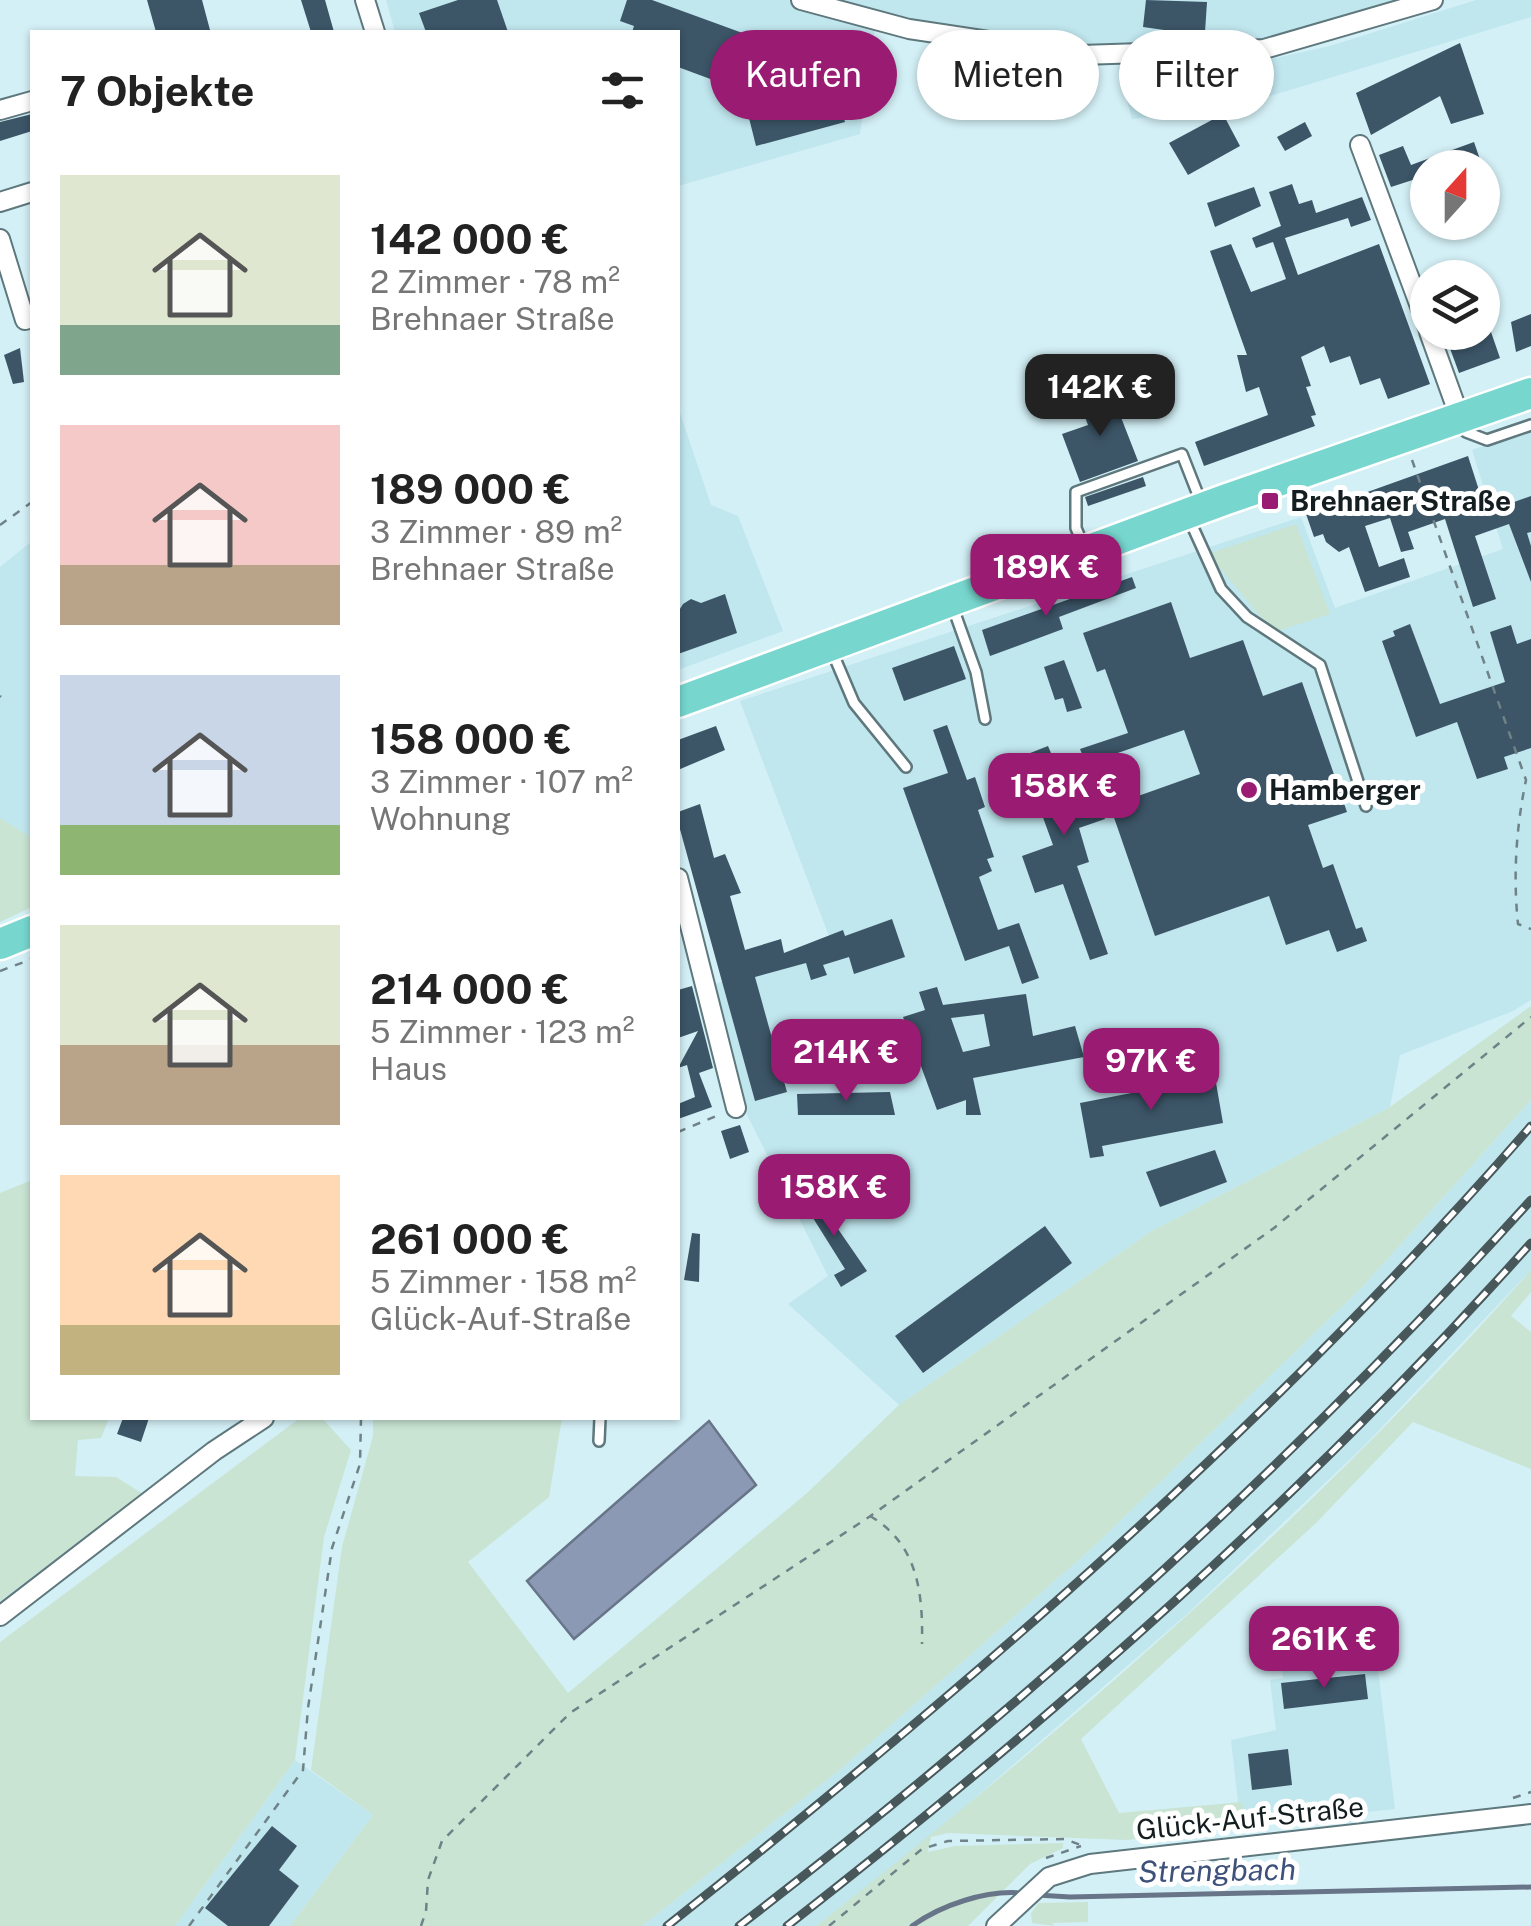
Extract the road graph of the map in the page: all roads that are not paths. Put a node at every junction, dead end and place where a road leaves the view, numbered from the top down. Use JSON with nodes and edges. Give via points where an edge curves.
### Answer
{"nodes":[{"id":1,"x":365,"y":0,"type":"edge"},
{"id":2,"x":801,"y":0,"type":"edge"},
{"id":3,"x":1433,"y":0,"type":"edge"},
{"id":4,"x":375,"y":30,"type":"edge"},
{"id":5,"x":30,"y":102,"type":"edge"},
{"id":6,"x":0,"y":110,"type":"edge"},
{"id":7,"x":1360,"y":145,"type":"dead end"},
{"id":8,"x":30,"y":193,"type":"edge"},
{"id":9,"x":0,"y":202,"type":"edge"},
{"id":10,"x":0,"y":239,"type":"edge"},
{"id":11,"x":1410,"y":281,"type":"edge"},
{"id":12,"x":30,"y":319,"type":"edge"},
{"id":13,"x":1435,"y":350,"type":"edge"},
{"id":14,"x":1531,"y":393,"type":"edge"},
{"id":15,"x":1460,"y":418,"type":"junction"},
{"id":16,"x":1531,"y":424,"type":"edge"},
{"id":17,"x":1195,"y":510,"type":"junction"},
{"id":18,"x":1086,"y":551,"type":"junction"},
{"id":19,"x":951,"y":602,"type":"junction"},
{"id":20,"x":830,"y":646,"type":"junction"},
{"id":21,"x":680,"y":701,"type":"edge"},
{"id":22,"x":985,"y":720,"type":"dead end"},
{"id":23,"x":906,"y":767,"type":"dead end"},
{"id":24,"x":1366,"y":806,"type":"dead end"},
{"id":25,"x":680,"y":893,"type":"edge"},
{"id":26,"x":30,"y":932,"type":"edge"},
{"id":27,"x":0,"y":944,"type":"edge"},
{"id":28,"x":736,"y":1108,"type":"road end"},
{"id":29,"x":261,"y":1420,"type":"edge"},
{"id":30,"x":600,"y":1420,"type":"edge"},
{"id":31,"x":599,"y":1441,"type":"dead end"},
{"id":32,"x":0,"y":1616,"type":"edge"},
{"id":33,"x":1531,"y":1814,"type":"edge"},
{"id":34,"x":1011,"y":1918,"type":"edge"}],
"edges":[{"from":1,"to":4,"type":"street"},
{"from":2,"to":3,"type":"street","via":[[945,36],[1098,55],[1264,49]]},
{"from":5,"to":6,"type":"street"},
{"from":7,"to":11,"type":"street"},
{"from":8,"to":9,"type":"street"},
{"from":10,"to":12,"type":"street","via":[[25,320]]},
{"from":13,"to":15,"type":"street"},
{"from":14,"to":15,"type":"main road"},
{"from":15,"to":16,"type":"lane","via":[[1466,432],[1487,440]]},
{"from":15,"to":17,"type":"main road"},
{"from":17,"to":18,"type":"main road"},
{"from":17,"to":18,"type":"lane","via":[[1182,454],[1076,492],[1076,528]]},
{"from":17,"to":24,"type":"lane","via":[[1221,589],[1247,616],[1320,665]]},
{"from":18,"to":19,"type":"main road"},
{"from":19,"to":20,"type":"main road"},
{"from":19,"to":22,"type":"lane"},
{"from":20,"to":21,"type":"main road"},
{"from":20,"to":23,"type":"lane","via":[[854,704]]},
{"from":25,"to":28,"type":"street"},
{"from":26,"to":27,"type":"main road"},
{"from":29,"to":32,"type":"street"},
{"from":30,"to":31,"type":"lane"},
{"from":33,"to":34,"type":"street","name":"Glück-Auf-Straße","via":[[1090,1864],[1049,1877]]}]}
